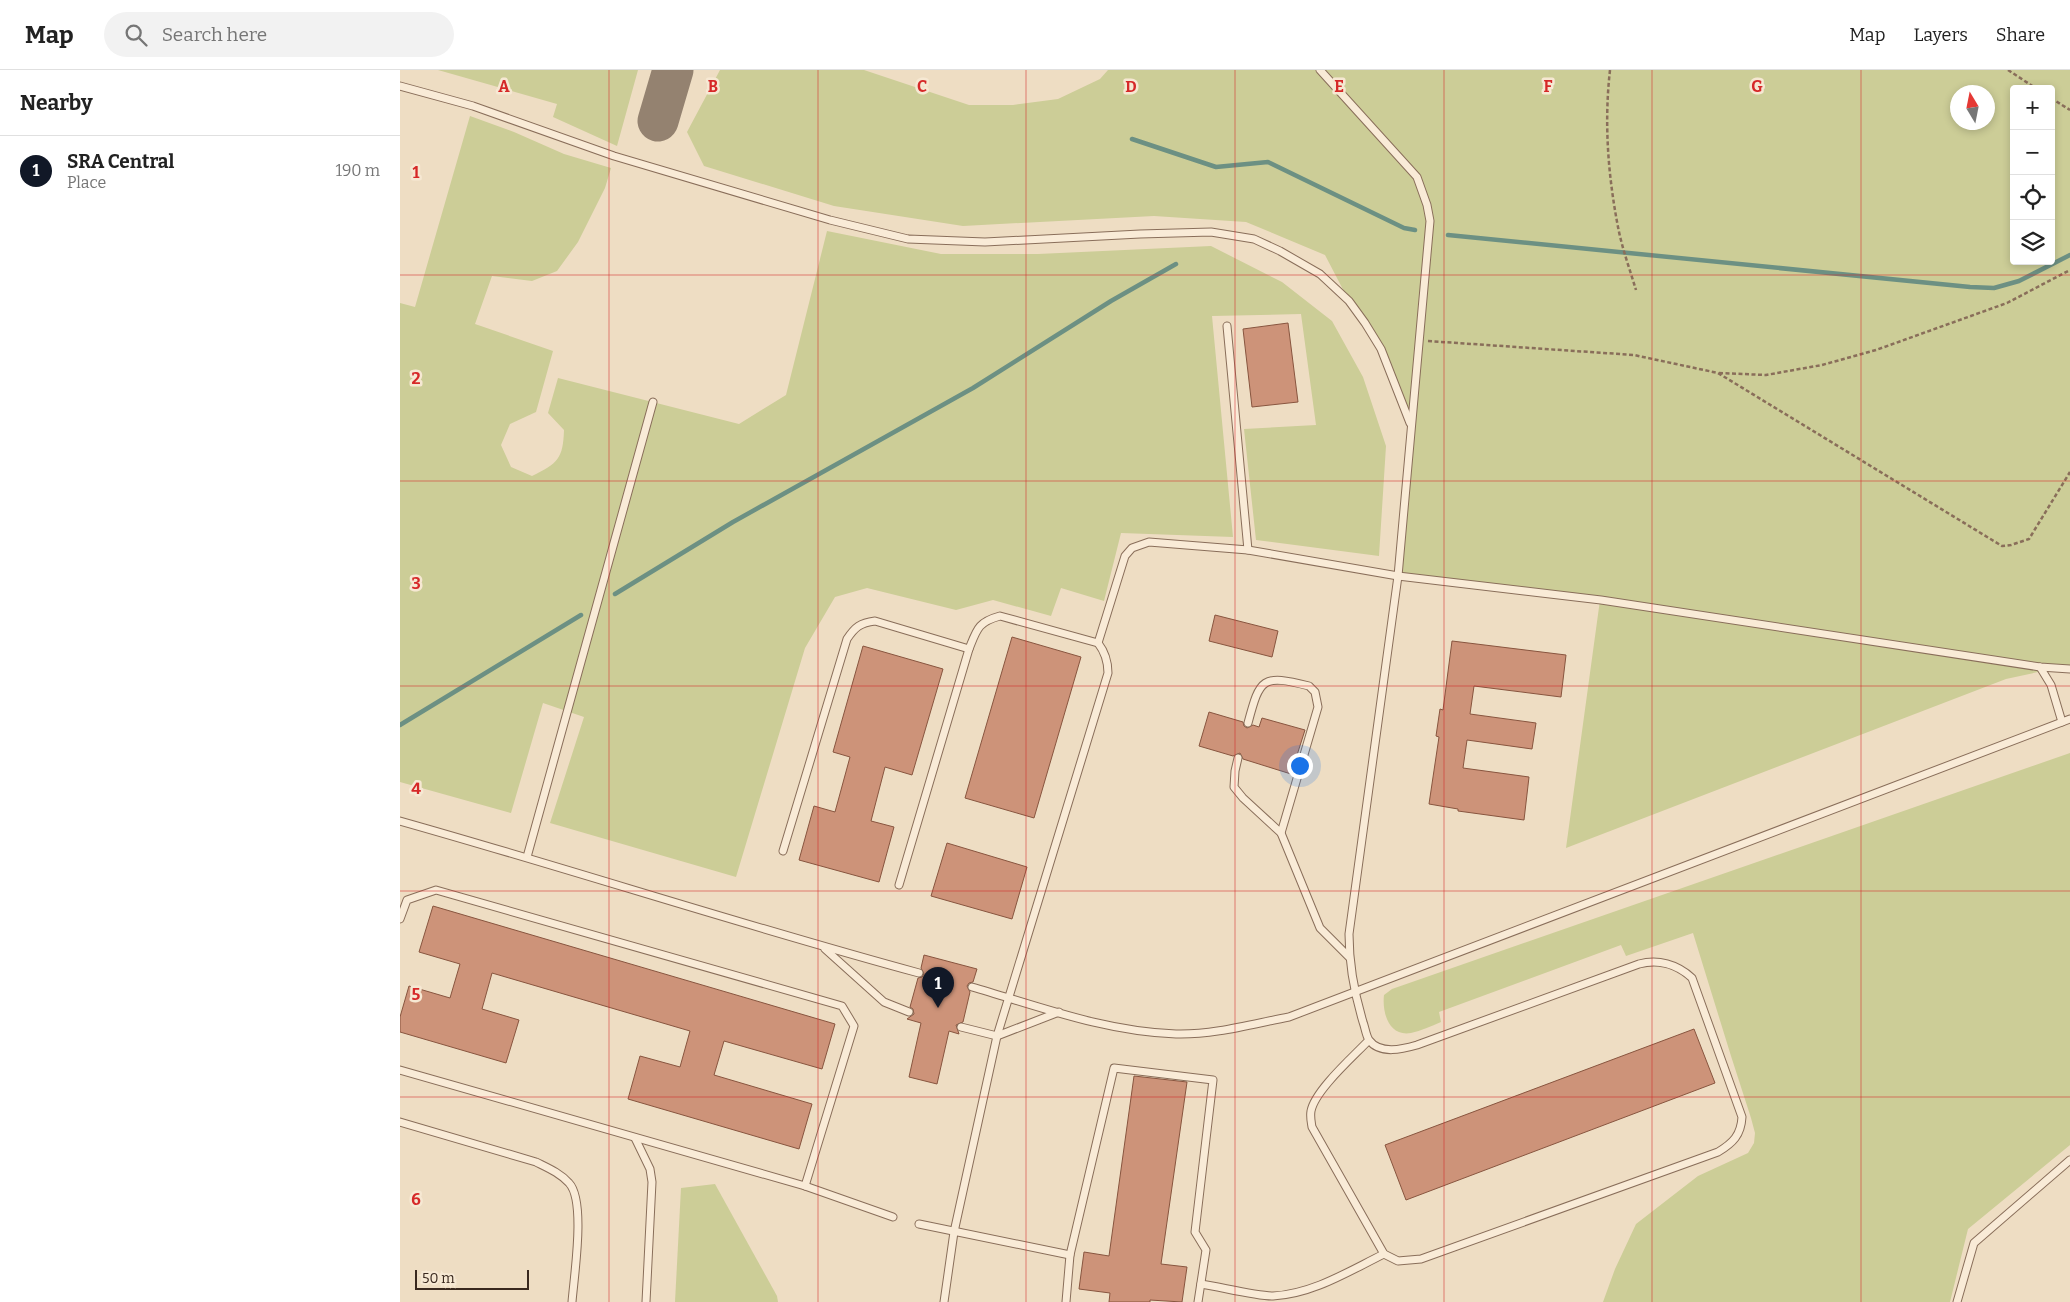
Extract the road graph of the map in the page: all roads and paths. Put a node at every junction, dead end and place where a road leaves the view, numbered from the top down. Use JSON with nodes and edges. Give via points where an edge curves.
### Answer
{"nodes":[{"id":1,"x":1320,"y":70,"type":"edge"},
{"id":2,"x":1610,"y":70,"type":"edge"},
{"id":3,"x":2008,"y":70,"type":"edge"},
{"id":4,"x":2031,"y":85,"type":"edge"},
{"id":5,"x":400,"y":86,"type":"edge"},
{"id":6,"x":2055,"y":101,"type":"edge"},
{"id":7,"x":2070,"y":110,"type":"edge"},
{"id":8,"x":2070,"y":270,"type":"edge"},
{"id":9,"x":1636,"y":290,"type":"dead end"},
{"id":10,"x":1227,"y":326,"type":"dead end"},
{"id":11,"x":1419,"y":340,"type":"junction"},
{"id":12,"x":1718,"y":373,"type":"junction"},
{"id":13,"x":654,"y":402,"type":"dead end"},
{"id":14,"x":1411,"y":425,"type":"junction"},
{"id":15,"x":2070,"y":472,"type":"edge"},
{"id":16,"x":1248,"y":550,"type":"junction"},
{"id":17,"x":1398,"y":576,"type":"junction"},
{"id":18,"x":1098,"y":643,"type":"junction"},
{"id":19,"x":969,"y":649,"type":"junction"},
{"id":20,"x":2040,"y":667,"type":"junction"},
{"id":21,"x":2070,"y":669,"type":"edge"},
{"id":22,"x":2070,"y":719,"type":"edge"},
{"id":23,"x":2062,"y":722,"type":"junction"},
{"id":24,"x":1248,"y":723,"type":"dead end"},
{"id":25,"x":1238,"y":758,"type":"dead end"},
{"id":26,"x":400,"y":821,"type":"edge"},
{"id":27,"x":1280,"y":833,"type":"junction"},
{"id":28,"x":783,"y":851,"type":"dead end"},
{"id":29,"x":527,"y":857,"type":"junction"},
{"id":30,"x":900,"y":886,"type":"dead end"},
{"id":31,"x":400,"y":919,"type":"edge"},
{"id":32,"x":823,"y":947,"type":"junction"},
{"id":33,"x":1349,"y":958,"type":"junction"},
{"id":34,"x":919,"y":973,"type":"dead end"},
{"id":35,"x":972,"y":987,"type":"dead end"},
{"id":36,"x":1354,"y":991,"type":"junction"},
{"id":37,"x":1010,"y":998,"type":"junction"},
{"id":38,"x":909,"y":1012,"type":"dead end"},
{"id":39,"x":1059,"y":1012,"type":"junction"},
{"id":40,"x":961,"y":1027,"type":"dead end"},
{"id":41,"x":997,"y":1036,"type":"junction"},
{"id":42,"x":1369,"y":1040,"type":"junction"},
{"id":43,"x":400,"y":1070,"type":"edge"},
{"id":44,"x":400,"y":1122,"type":"edge"},
{"id":45,"x":635,"y":1138,"type":"junction"},
{"id":46,"x":2070,"y":1160,"type":"edge"},
{"id":47,"x":805,"y":1186,"type":"junction"},
{"id":48,"x":893,"y":1217,"type":"dead end"},
{"id":49,"x":919,"y":1224,"type":"dead end"},
{"id":50,"x":954,"y":1232,"type":"junction"},
{"id":51,"x":1384,"y":1254,"type":"junction"},
{"id":52,"x":1070,"y":1255,"type":"junction"},
{"id":53,"x":1201,"y":1284,"type":"junction"},
{"id":54,"x":572,"y":1302,"type":"edge"},
{"id":55,"x":646,"y":1302,"type":"edge"},
{"id":56,"x":944,"y":1302,"type":"edge"},
{"id":57,"x":1066,"y":1302,"type":"edge"},
{"id":58,"x":1198,"y":1302,"type":"edge"},
{"id":59,"x":1957,"y":1302,"type":"edge"}],
"edges":[{"from":1,"to":11,"type":"lane","via":[[1416,177],[1422,190],[1430,221]]},
{"from":2,"to":9,"type":"path","via":[[1608,166],[1618,229]]},
{"from":3,"to":4,"type":"path"},
{"from":5,"to":14,"type":"lane","via":[[473,106],[614,156],[830,220],[908,239],[985,242],[1211,232],[1254,239],[1320,274],[1349,301],[1381,349]]},
{"from":6,"to":7,"type":"path"},
{"from":8,"to":12,"type":"path","via":[[2007,303],[1876,350],[1822,365],[1766,375]]},
{"from":10,"to":16,"type":"lane"},
{"from":11,"to":12,"type":"path","via":[[1634,355]]},
{"from":11,"to":14,"type":"lane"},
{"from":12,"to":15,"type":"path","via":[[2002,546],[2029,538]]},
{"from":13,"to":29,"type":"lane"},
{"from":14,"to":17,"type":"lane"},
{"from":16,"to":17,"type":"lane"},
{"from":16,"to":18,"type":"lane","via":[[1149,542],[1132,548],[1125,556]]},
{"from":17,"to":20,"type":"lane","via":[[1600,600]]},
{"from":17,"to":33,"type":"lane","via":[[1349,934]]},
{"from":18,"to":19,"type":"lane","via":[[1000,616],[987,619],[978,627]]},
{"from":18,"to":37,"type":"lane","via":[[1104,650],[1108,673]]},
{"from":19,"to":28,"type":"lane","via":[[875,621],[863,622],[854,628],[846,639]]},
{"from":19,"to":30,"type":"lane"},
{"from":20,"to":21,"type":"lane"},
{"from":20,"to":23,"type":"lane","via":[[2051,685]]},
{"from":22,"to":23,"type":"lane"},
{"from":23,"to":36,"type":"lane"},
{"from":24,"to":27,"type":"lane","via":[[1255,695],[1268,681],[1280,678],[1309,686],[1318,700]]},
{"from":25,"to":27,"type":"lane","via":[[1234,787]]},
{"from":26,"to":29,"type":"lane"},
{"from":27,"to":33,"type":"lane","via":[[1320,928]]},
{"from":29,"to":32,"type":"lane"},
{"from":31,"to":47,"type":"lane","via":[[407,900],[436,890],[842,1006],[854,1026]]},
{"from":32,"to":34,"type":"lane"},
{"from":32,"to":38,"type":"lane","via":[[884,1002]]},
{"from":33,"to":36,"type":"lane"},
{"from":35,"to":37,"type":"lane"},
{"from":36,"to":39,"type":"lane","via":[[1289,1017],[1228,1029],[1177,1034],[1121,1028]]},
{"from":36,"to":42,"type":"lane"},
{"from":37,"to":39,"type":"lane"},
{"from":37,"to":41,"type":"lane"},
{"from":39,"to":41,"type":"lane"},
{"from":40,"to":41,"type":"lane"},
{"from":41,"to":50,"type":"lane"},
{"from":42,"to":51,"type":"lane","via":[[1315,1100],[1310,1118]]},
{"from":42,"to":51,"type":"lane","via":[[1378,1047],[1391,1050],[1417,1045],[1638,964],[1661,962],[1683,970],[1692,978],[1742,1117],[1736,1139],[1718,1152],[1421,1259],[1398,1261]]},
{"from":43,"to":45,"type":"lane"},
{"from":44,"to":54,"type":"lane","via":[[536,1162],[570,1184],[578,1216]]},
{"from":45,"to":47,"type":"lane"},
{"from":45,"to":55,"type":"lane","via":[[650,1169],[652,1182]]},
{"from":46,"to":59,"type":"lane","via":[[1974,1243]]},
{"from":47,"to":48,"type":"lane"},
{"from":49,"to":50,"type":"lane"},
{"from":50,"to":52,"type":"lane"},
{"from":50,"to":56,"type":"lane"},
{"from":51,"to":53,"type":"lane","via":[[1320,1285],[1272,1296]]},
{"from":52,"to":53,"type":"lane","via":[[1114,1068],[1213,1080],[1195,1232],[1206,1250]]},
{"from":52,"to":57,"type":"lane"},
{"from":53,"to":58,"type":"lane"}]}
